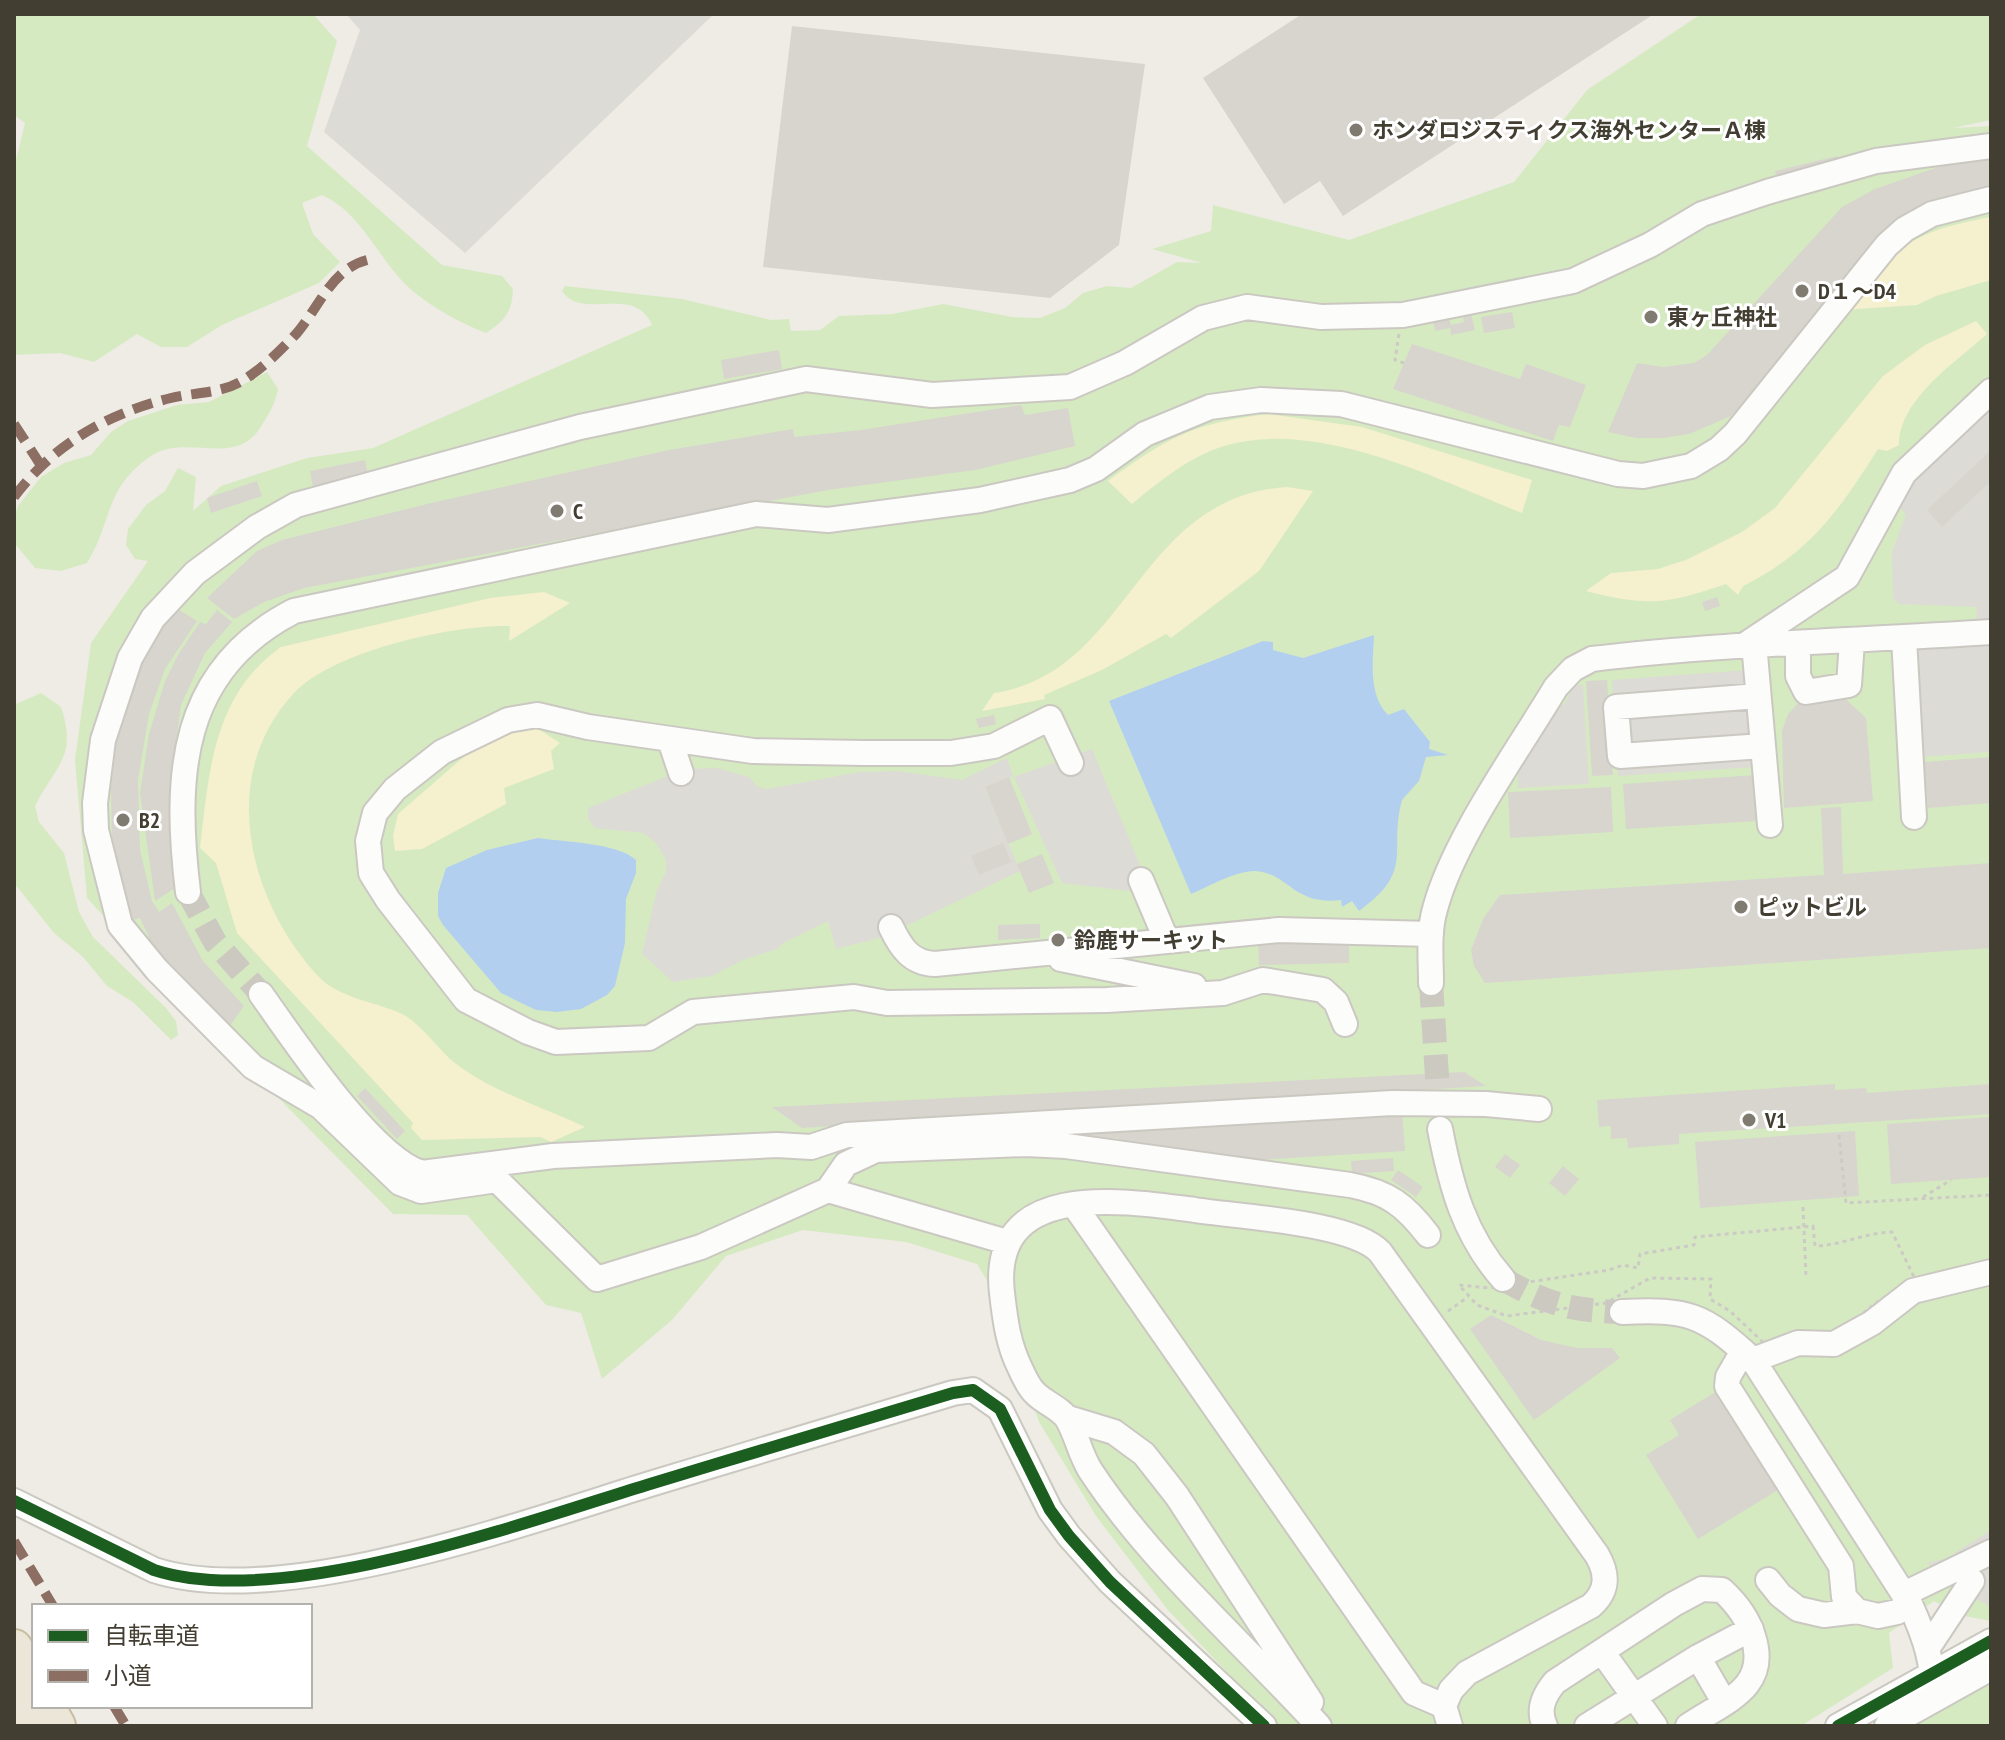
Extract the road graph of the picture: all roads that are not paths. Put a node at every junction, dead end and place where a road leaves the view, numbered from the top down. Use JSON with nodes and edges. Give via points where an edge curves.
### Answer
{"nodes":[{"id":1,"x":1991,"y":146,"type":"edge"},
{"id":2,"x":1991,"y":199,"type":"edge"},
{"id":3,"x":1991,"y":391,"type":"edge"},
{"id":4,"x":1991,"y":632,"type":"edge"},
{"id":5,"x":1904,"y":638,"type":"junction"},
{"id":6,"x":1852,"y":641,"type":"junction"},
{"id":7,"x":1750,"y":643,"type":"junction"},
{"id":8,"x":1798,"y":644,"type":"junction"},
{"id":9,"x":1758,"y":696,"type":"junction"},
{"id":10,"x":670,"y":740,"type":"junction"},
{"id":11,"x":1763,"y":746,"type":"junction"},
{"id":12,"x":1071,"y":763,"type":"dead end"},
{"id":13,"x":681,"y":773,"type":"dead end"},
{"id":14,"x":1914,"y":817,"type":"dead end"},
{"id":15,"x":1770,"y":825,"type":"dead end"},
{"id":16,"x":1141,"y":880,"type":"dead end"},
{"id":17,"x":188,"y":892,"type":"tunnel mouth"},
{"id":18,"x":891,"y":927,"type":"dead end"},
{"id":19,"x":1431,"y":934,"type":"junction"},
{"id":20,"x":1166,"y":939,"type":"junction"},
{"id":21,"x":1045,"y":956,"type":"junction"},
{"id":22,"x":1431,"y":983,"type":"tunnel mouth"},
{"id":23,"x":1223,"y":993,"type":"junction"},
{"id":24,"x":261,"y":994,"type":"tunnel mouth"},
{"id":25,"x":1345,"y":1024,"type":"dead end"},
{"id":26,"x":1539,"y":1109,"type":"dead end"},
{"id":27,"x":1440,"y":1129,"type":"tunnel mouth"},
{"id":28,"x":828,"y":1190,"type":"junction"},
{"id":29,"x":1074,"y":1205,"type":"junction"},
{"id":30,"x":1428,"y":1235,"type":"dead end"},
{"id":31,"x":1007,"y":1242,"type":"junction"},
{"id":32,"x":1991,"y":1272,"type":"edge"},
{"id":33,"x":1503,"y":1279,"type":"tunnel mouth"},
{"id":34,"x":1622,"y":1312,"type":"tunnel mouth"},
{"id":35,"x":1748,"y":1355,"type":"junction"},
{"id":36,"x":1068,"y":1418,"type":"junction"},
{"id":37,"x":14,"y":1501,"type":"edge"},
{"id":38,"x":1991,"y":1552,"type":"edge"},
{"id":39,"x":1976,"y":1578,"type":"edge"},
{"id":40,"x":1768,"y":1580,"type":"dead end"},
{"id":41,"x":1907,"y":1599,"type":"junction"},
{"id":42,"x":1857,"y":1611,"type":"junction"},
{"id":43,"x":1751,"y":1629,"type":"junction"},
{"id":44,"x":1991,"y":1641,"type":"edge"},
{"id":45,"x":1929,"y":1646,"type":"junction"},
{"id":46,"x":14,"y":1648,"type":"edge"},
{"id":47,"x":1603,"y":1653,"type":"junction"},
{"id":48,"x":1698,"y":1657,"type":"junction"},
{"id":49,"x":1991,"y":1668,"type":"edge"},
{"id":50,"x":1934,"y":1671,"type":"junction"},
{"id":51,"x":32,"y":1681,"type":"edge"},
{"id":52,"x":1634,"y":1698,"type":"junction"},
{"id":53,"x":1933,"y":1700,"type":"junction"},
{"id":54,"x":1724,"y":1702,"type":"junction"},
{"id":55,"x":14,"y":1705,"type":"edge"},
{"id":56,"x":47,"y":1708,"type":"edge"},
{"id":57,"x":1447,"y":1716,"type":"edge"},
{"id":58,"x":25,"y":1726,"type":"edge"},
{"id":59,"x":57,"y":1726,"type":"edge"},
{"id":60,"x":1264,"y":1726,"type":"edge"},
{"id":61,"x":1321,"y":1726,"type":"edge"},
{"id":62,"x":1545,"y":1726,"type":"edge"},
{"id":63,"x":1587,"y":1726,"type":"edge"},
{"id":64,"x":1655,"y":1726,"type":"edge"},
{"id":65,"x":1688,"y":1726,"type":"edge"},
{"id":66,"x":1838,"y":1726,"type":"edge"},
{"id":67,"x":1887,"y":1726,"type":"edge"}],
"edges":[{"from":1,"to":28,"type":"street","via":[[1876,161],[1767,192],[1702,214],[1573,281],[1403,315],[1321,317],[1247,307],[1203,318],[1125,363],[1070,387],[932,395],[806,379],[580,427],[296,505],[195,573],[153,618],[130,658],[109,718],[96,779],[96,830],[120,925],[253,1067],[321,1107],[410,1189],[432,1191],[497,1180],[597,1279],[701,1247]]},
{"from":2,"to":17,"type":"street","via":[[1932,214],[1905,229],[1866,267],[1735,434],[1707,458],[1670,473],[1618,474],[1341,404],[1237,401],[1166,423],[1070,480],[980,500],[828,520],[756,514],[294,611],[261,628],[235,650],[196,720],[183,779]]},
{"from":3,"to":7,"type":"street","via":[[1904,473],[1847,577]]},
{"from":4,"to":5,"type":"street"},
{"from":5,"to":6,"type":"street"},
{"from":5,"to":14,"type":"street"},
{"from":6,"to":8,"type":"street"},
{"from":6,"to":8,"type":"street","via":[[1849,685],[1806,692],[1798,676]]},
{"from":7,"to":8,"type":"street"},
{"from":7,"to":9,"type":"street"},
{"from":7,"to":19,"type":"street","via":[[1592,659],[1564,677],[1453,865],[1435,908]]},
{"from":9,"to":11,"type":"street"},
{"from":9,"to":11,"type":"street","via":[[1616,707],[1620,756]]},
{"from":10,"to":12,"type":"street","via":[[753,751],[951,753],[994,746],[1050,718]]},
{"from":10,"to":13,"type":"street"},
{"from":10,"to":23,"type":"street","via":[[537,715],[508,720],[442,752],[395,789],[375,813],[368,841],[371,873],[466,1000],[556,1042],[649,1038],[693,1012],[854,997],[887,1003]]},
{"from":11,"to":15,"type":"street"},
{"from":16,"to":20,"type":"street"},
{"from":18,"to":21,"type":"street","via":[[908,955],[922,963]]},
{"from":19,"to":20,"type":"street","via":[[1304,929]]},
{"from":19,"to":22,"type":"street"},
{"from":20,"to":21,"type":"street"},
{"from":21,"to":23,"type":"street"},
{"from":23,"to":25,"type":"street","via":[[1263,980],[1323,990],[1334,999]]},
{"from":24,"to":26,"type":"street","via":[[340,1103],[403,1164],[422,1173],[553,1156],[811,1147],[847,1135],[1392,1103]]},
{"from":27,"to":33,"type":"street","via":[[1462,1216]]},
{"from":28,"to":30,"type":"street","via":[[846,1164],[876,1150],[1066,1146],[1378,1190],[1408,1210]]},
{"from":28,"to":31,"type":"street"},
{"from":29,"to":31,"type":"street","via":[[1023,1221]]},
{"from":29,"to":57,"type":"street","via":[[1414,1693]]},
{"from":29,"to":57,"type":"street","via":[[1172,1207],[1334,1230],[1361,1237],[1380,1252],[1597,1555],[1605,1575],[1602,1592],[1591,1606],[1467,1673],[1451,1690]]},
{"from":31,"to":36,"type":"street","via":[[1000,1264],[1007,1334],[1034,1393]]},
{"from":32,"to":35,"type":"street","via":[[1913,1291],[1834,1344],[1798,1343]]},
{"from":34,"to":35,"type":"street","via":[[1693,1314]]},
{"from":35,"to":41,"type":"street"},
{"from":35,"to":42,"type":"street","via":[[1728,1377],[1727,1386],[1841,1566],[1844,1597]]},
{"from":36,"to":61,"type":"street","via":[[1092,1472],[1151,1549]]},
{"from":36,"to":61,"type":"street","via":[[1114,1432],[1144,1454],[1254,1610],[1318,1712]]},
{"from":37,"to":60,"type":"street","via":[[178,1578],[212,1581],[308,1574],[415,1553],[973,1390],[1000,1409],[1050,1510],[1069,1536],[1110,1582]]},
{"from":38,"to":39,"type":"street"},
{"from":39,"to":41,"type":"street"},
{"from":39,"to":45,"type":"street"},
{"from":40,"to":42,"type":"street","via":[[1798,1609],[1824,1615]]},
{"from":41,"to":42,"type":"street","via":[[1897,1612],[1878,1616]]},
{"from":41,"to":45,"type":"street"},
{"from":43,"to":47,"type":"street","via":[[1722,1590],[1702,1589]]},
{"from":43,"to":48,"type":"street"},
{"from":43,"to":54,"type":"street","via":[[1760,1657],[1755,1677]]},
{"from":44,"to":50,"type":"street"},
{"from":45,"to":50,"type":"street"},
{"from":46,"to":51,"type":"highway"},
{"from":47,"to":52,"type":"street"},
{"from":47,"to":62,"type":"street","via":[[1555,1682],[1545,1694]]},
{"from":48,"to":52,"type":"street"},
{"from":48,"to":54,"type":"street"},
{"from":49,"to":53,"type":"street"},
{"from":50,"to":53,"type":"street"},
{"from":50,"to":66,"type":"street"},
{"from":52,"to":63,"type":"street"},
{"from":52,"to":64,"type":"street"},
{"from":53,"to":67,"type":"street"},
{"from":54,"to":65,"type":"street"},
{"from":55,"to":58,"type":"highway"},
{"from":56,"to":59,"type":"highway"}]}
